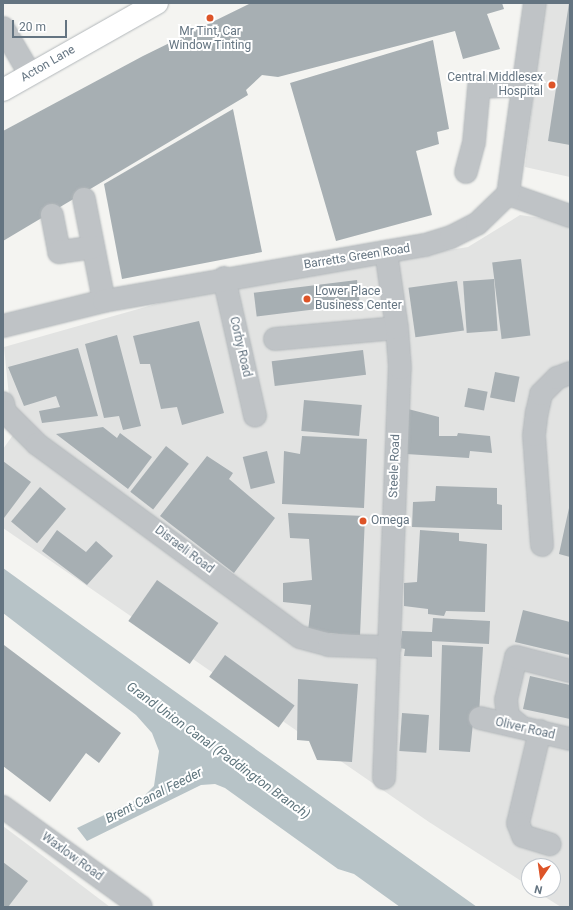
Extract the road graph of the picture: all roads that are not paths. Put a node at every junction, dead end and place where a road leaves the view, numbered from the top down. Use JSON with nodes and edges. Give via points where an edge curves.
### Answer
{"nodes":[{"id":1,"x":157,"y":3,"type":"edge"},
{"id":2,"x":535,"y":3,"type":"edge"},
{"id":3,"x":3,"y":28,"type":"edge"},
{"id":4,"x":30,"y":74,"type":"junction"},
{"id":5,"x":524,"y":85,"type":"junction"},
{"id":6,"x":3,"y":90,"type":"edge"},
{"id":7,"x":466,"y":172,"type":"dead end"},
{"id":8,"x":508,"y":194,"type":"junction"},
{"id":9,"x":84,"y":199,"type":"dead end"},
{"id":10,"x":52,"y":215,"type":"dead end"},
{"id":11,"x":570,"y":216,"type":"edge"},
{"id":12,"x":94,"y":247,"type":"junction"},
{"id":13,"x":386,"y":252,"type":"junction"},
{"id":14,"x":224,"y":278,"type":"junction"},
{"id":15,"x":104,"y":301,"type":"junction"},
{"id":16,"x":3,"y":326,"type":"edge"},
{"id":17,"x":397,"y":328,"type":"junction"},
{"id":18,"x":275,"y":339,"type":"dead end"},
{"id":19,"x":570,"y":373,"type":"edge"},
{"id":20,"x":4,"y":410,"type":"edge"},
{"id":21,"x":255,"y":416,"type":"dead end"},
{"id":22,"x":542,"y":545,"type":"dead end"},
{"id":23,"x":390,"y":647,"type":"junction"},
{"id":24,"x":570,"y":671,"type":"edge"},
{"id":25,"x":480,"y":718,"type":"dead end"},
{"id":26,"x":530,"y":729,"type":"junction"},
{"id":27,"x":570,"y":740,"type":"edge"},
{"id":28,"x":384,"y":778,"type":"dead end"},
{"id":29,"x":3,"y":807,"type":"edge"},
{"id":30,"x":550,"y":844,"type":"dead end"},
{"id":31,"x":116,"y":900,"type":"edge"},
{"id":32,"x":141,"y":907,"type":"edge"}],
"edges":[{"from":1,"to":4,"type":"main road","name":"Acton Lane"},
{"from":2,"to":5,"type":"street"},
{"from":3,"to":4,"type":"street"},
{"from":4,"to":6,"type":"main road","name":"Acton Lane"},
{"from":5,"to":7,"type":"street","via":[[479,87],[474,142]]},
{"from":5,"to":8,"type":"street"},
{"from":8,"to":11,"type":"street"},
{"from":8,"to":13,"type":"street","name":"Barretts Green Road","via":[[477,224],[451,237]]},
{"from":9,"to":12,"type":"street"},
{"from":10,"to":12,"type":"street","via":[[59,252]]},
{"from":12,"to":15,"type":"street"},
{"from":13,"to":14,"type":"street","name":"Barretts Green Road"},
{"from":13,"to":17,"type":"street","name":"Steele Road"},
{"from":14,"to":15,"type":"street","name":"Barretts Green Road"},
{"from":14,"to":21,"type":"street","name":"Corby Road"},
{"from":15,"to":16,"type":"street","name":"Barretts Green Road"},
{"from":17,"to":18,"type":"street"},
{"from":17,"to":23,"type":"street","name":"Steele Road","via":[[400,368]]},
{"from":19,"to":22,"type":"street","via":[[557,378],[541,394],[537,412],[534,434]]},
{"from":20,"to":23,"type":"street","name":"Disraeli Road","via":[[37,444],[300,637],[330,645]]},
{"from":23,"to":28,"type":"street","name":"Steele Road"},
{"from":24,"to":26,"type":"street","via":[[516,657],[506,700],[508,716]]},
{"from":25,"to":26,"type":"street","name":"Oliver Road"},
{"from":26,"to":27,"type":"street","name":"Oliver Road"},
{"from":26,"to":30,"type":"street","via":[[518,823],[523,836]]},
{"from":29,"to":31,"type":"street","name":"Waxlow Road"},
{"from":31,"to":32,"type":"street","name":"Waxlow Road"}]}
